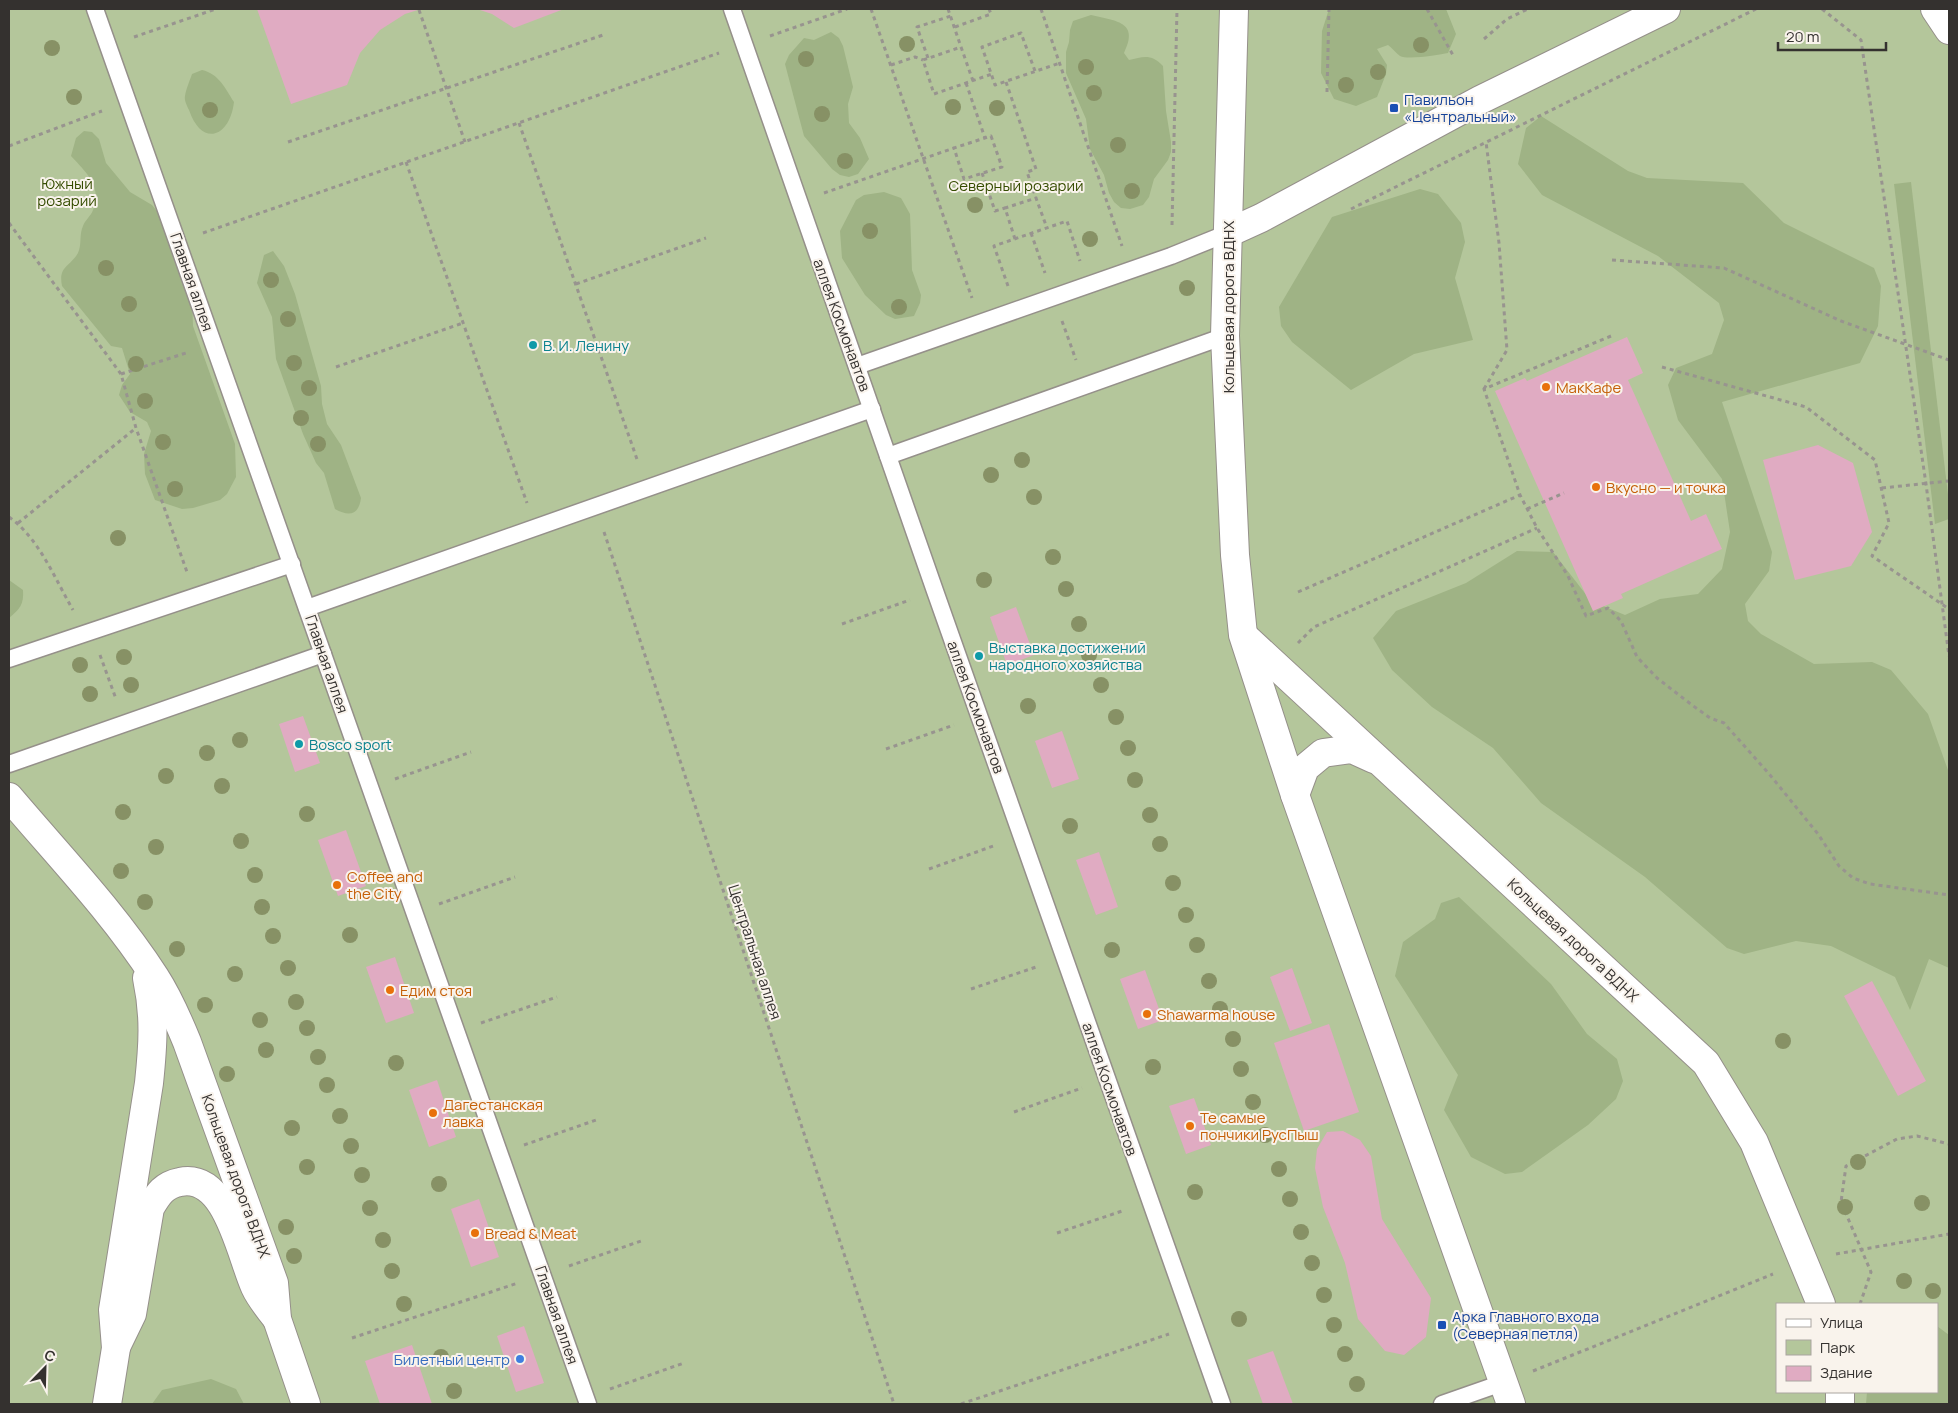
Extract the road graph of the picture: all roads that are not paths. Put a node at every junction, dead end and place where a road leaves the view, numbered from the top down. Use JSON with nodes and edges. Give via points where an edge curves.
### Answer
{"nodes":[{"id":1,"x":95,"y":9,"type":"edge"},
{"id":2,"x":732,"y":9,"type":"edge"},
{"id":3,"x":1234,"y":9,"type":"edge"},
{"id":4,"x":1666,"y":9,"type":"edge"},
{"id":5,"x":1935,"y":9,"type":"edge"},
{"id":6,"x":1949,"y":30,"type":"edge"},
{"id":7,"x":1228,"y":233,"type":"junction"},
{"id":8,"x":1225,"y":336,"type":"junction"},
{"id":9,"x":857,"y":366,"type":"junction"},
{"id":10,"x":872,"y":409,"type":"junction"},
{"id":11,"x":888,"y":456,"type":"junction"},
{"id":12,"x":292,"y":564,"type":"junction"},
{"id":13,"x":307,"y":608,"type":"junction"},
{"id":14,"x":1243,"y":635,"type":"junction"},
{"id":15,"x":323,"y":654,"type":"junction"},
{"id":16,"x":9,"y":659,"type":"edge"},
{"id":17,"x":1382,"y":763,"type":"junction"},
{"id":18,"x":9,"y":764,"type":"edge"},
{"id":19,"x":1295,"y":795,"type":"junction"},
{"id":20,"x":9,"y":797,"type":"edge"},
{"id":21,"x":141,"y":957,"type":"junction"},
{"id":22,"x":1821,"y":1303,"type":"edge"},
{"id":23,"x":277,"y":1319,"type":"junction"},
{"id":24,"x":116,"y":1348,"type":"junction"},
{"id":25,"x":1506,"y":1394,"type":"edge"},
{"id":26,"x":587,"y":1401,"type":"edge"},
{"id":27,"x":107,"y":1404,"type":"edge"},
{"id":28,"x":306,"y":1404,"type":"edge"},
{"id":29,"x":1222,"y":1404,"type":"edge"},
{"id":30,"x":1442,"y":1404,"type":"edge"}],
"edges":[{"from":1,"to":12,"type":"lane","name":"Главная аллея"},
{"from":2,"to":9,"type":"lane","name":"аллея Космонавтов"},
{"from":3,"to":7,"type":"street","name":"Кольцевая дорога ВДНХ"},
{"from":4,"to":7,"type":"street","via":[[1480,100]]},
{"from":5,"to":6,"type":"street"},
{"from":7,"to":8,"type":"street","name":"Кольцевая дорога ВДНХ"},
{"from":7,"to":9,"type":"lane"},
{"from":8,"to":11,"type":"lane"},
{"from":8,"to":14,"type":"street","name":"Кольцевая дорога ВДНХ","via":[[1235,555]]},
{"from":9,"to":10,"type":"lane","name":"аллея Космонавтов"},
{"from":10,"to":11,"type":"lane","name":"аллея Космонавтов"},
{"from":10,"to":13,"type":"lane"},
{"from":11,"to":29,"type":"lane","name":"аллея Космонавтов"},
{"from":12,"to":13,"type":"lane","name":"Главная аллея"},
{"from":12,"to":16,"type":"lane"},
{"from":13,"to":15,"type":"lane","name":"Главная аллея"},
{"from":14,"to":17,"type":"street","name":"Кольцевая дорога ВДНХ"},
{"from":14,"to":19,"type":"street","name":"Кольцевая дорога ВДНХ"},
{"from":15,"to":18,"type":"lane"},
{"from":15,"to":26,"type":"lane","name":"Главная аллея"},
{"from":17,"to":19,"type":"street","via":[[1352,749],[1322,753],[1305,768]]},
{"from":17,"to":22,"type":"street","name":"Кольцевая дорога ВДНХ","via":[[1706,1063],[1754,1142]]},
{"from":19,"to":25,"type":"street","name":"Кольцевая дорога ВДНХ"},
{"from":20,"to":21,"type":"street","name":"Кольцевая дорога ВДНХ","via":[[106,910]]},
{"from":21,"to":23,"type":"street","name":"Кольцевая дорога ВДНХ","via":[[167,998],[187,1042],[274,1283]]},
{"from":21,"to":24,"type":"street","name":"Кольцевая дорога ВДНХ","via":[[154,1019],[153,1050],[113,1310]]},
{"from":23,"to":24,"type":"street","via":[[255,1288],[224,1207],[214,1193],[199,1183],[184,1181],[170,1184],[157,1195],[150,1208],[132,1314]]},
{"from":23,"to":28,"type":"street","name":"Кольцевая дорога ВДНХ"},
{"from":24,"to":27,"type":"street","name":"Кольцевая дорога ВДНХ"},
{"from":25,"to":30,"type":"lane"}]}
